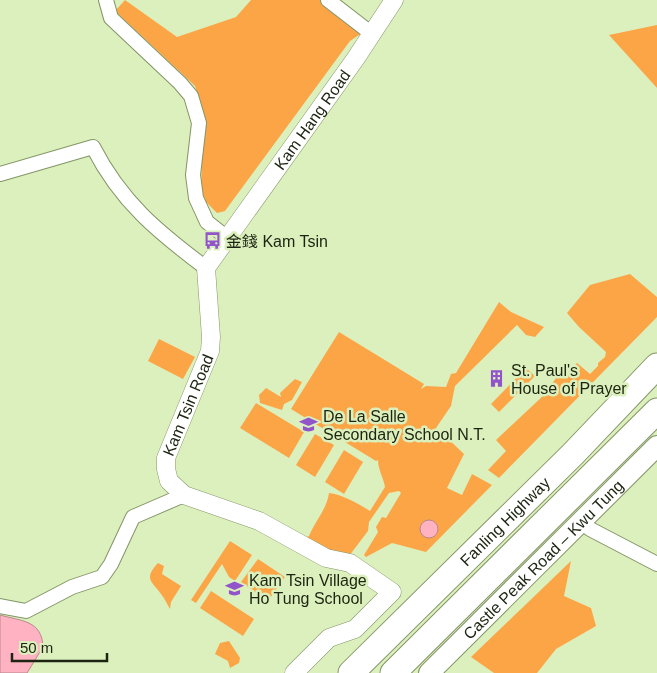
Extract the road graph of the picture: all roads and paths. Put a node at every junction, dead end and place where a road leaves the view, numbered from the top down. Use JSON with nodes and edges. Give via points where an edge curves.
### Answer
{"nodes":[{"id":1,"x":106,"y":0,"type":"edge"},
{"id":2,"x":328,"y":0,"type":"edge"},
{"id":3,"x":394,"y":0,"type":"edge"},
{"id":4,"x":372,"y":34,"type":"junction"},
{"id":5,"x":0,"y":174,"type":"edge"},
{"id":6,"x":226,"y":237,"type":"junction"},
{"id":7,"x":206,"y":268,"type":"junction"},
{"id":8,"x":657,"y":366,"type":"edge"},
{"id":9,"x":657,"y":411,"type":"edge"},
{"id":10,"x":657,"y":446,"type":"edge"},
{"id":11,"x":184,"y":496,"type":"junction"},
{"id":12,"x":582,"y":522,"type":"junction"},
{"id":13,"x":657,"y":564,"type":"edge"},
{"id":14,"x":0,"y":606,"type":"edge"},
{"id":15,"x":294,"y":673,"type":"edge"},
{"id":16,"x":351,"y":673,"type":"edge"},
{"id":17,"x":394,"y":673,"type":"edge"},
{"id":18,"x":429,"y":673,"type":"edge"}],
"edges":[{"from":1,"to":6,"type":"street","via":[[111,18],[191,96],[199,123],[193,174],[196,198],[208,222]]},
{"from":2,"to":4,"type":"street"},
{"from":3,"to":4,"type":"street","name":"Kam Hang Road"},
{"from":4,"to":6,"type":"street","name":"Kam Hang Road"},
{"from":5,"to":7,"type":"street","via":[[93,147],[122,194],[152,226]]},
{"from":6,"to":7,"type":"street"},
{"from":7,"to":11,"type":"street","name":"Kam Tsin Road","via":[[212,337],[210,351],[166,458],[169,481]]},
{"from":8,"to":16,"type":"highway","name":"Fanling Highway","via":[[573,454]]},
{"from":9,"to":17,"type":"highway","name":"Fanling Highway"},
{"from":10,"to":12,"type":"main road","name":"Castle Peak Road – Kwu Tung"},
{"from":11,"to":14,"type":"street","via":[[133,517],[102,577],[72,587],[26,611]]},
{"from":11,"to":15,"type":"street","via":[[259,521],[326,558],[350,562],[392,592],[355,628],[329,638]]},
{"from":12,"to":13,"type":"street"},
{"from":12,"to":18,"type":"main road","name":"Castle Peak Road – Kwu Tung"}]}
